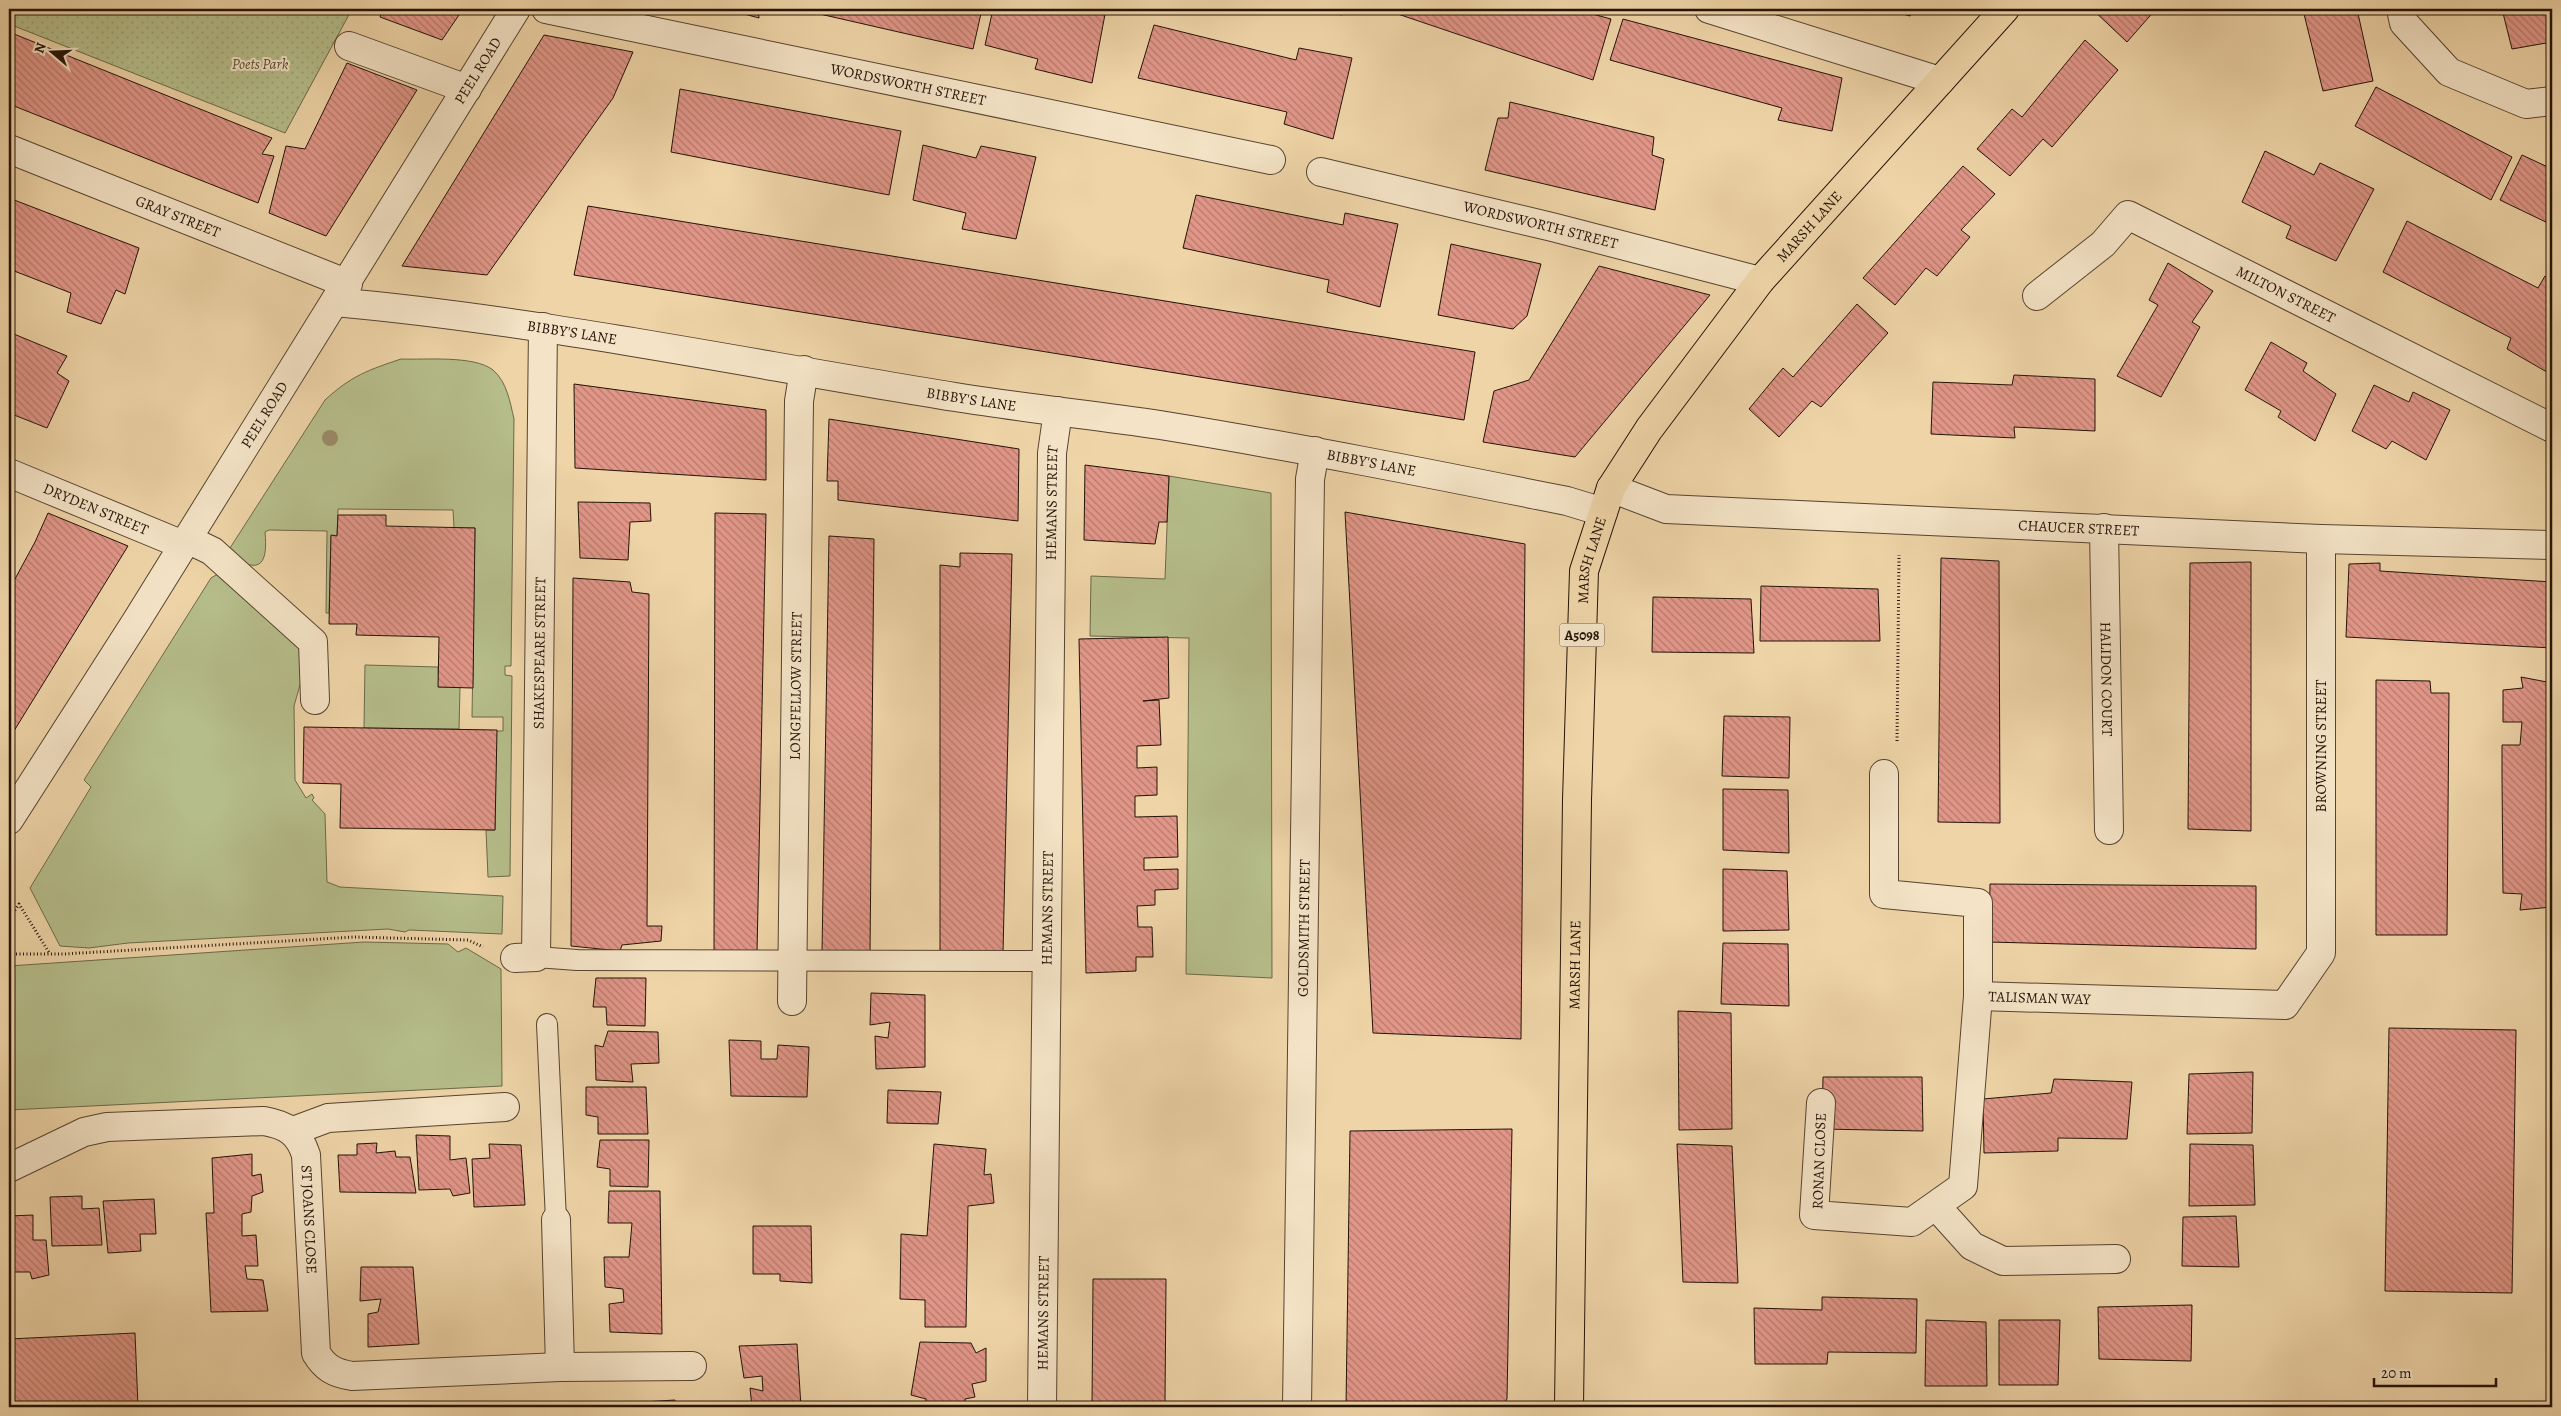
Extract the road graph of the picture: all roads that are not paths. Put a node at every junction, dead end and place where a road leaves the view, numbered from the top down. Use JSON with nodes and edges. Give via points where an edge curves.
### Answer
{"nodes":[{"id":1,"x":516,"y":9,"type":"edge"},
{"id":2,"x":546,"y":9,"type":"edge"},
{"id":3,"x":1709,"y":9,"type":"edge"},
{"id":4,"x":2004,"y":9,"type":"edge"},
{"id":5,"x":2401,"y":9,"type":"edge"},
{"id":6,"x":349,"y":46,"type":"dead end"},
{"id":7,"x":1940,"y":81,"type":"junction"},
{"id":8,"x":467,"y":89,"type":"junction"},
{"id":9,"x":2552,"y":101,"type":"edge"},
{"id":10,"x":9,"y":149,"type":"edge"},
{"id":11,"x":1271,"y":160,"type":"dead end"},
{"id":12,"x":1321,"y":172,"type":"dead end"},
{"id":13,"x":1760,"y":282,"type":"junction"},
{"id":14,"x":342,"y":293,"type":"junction"},
{"id":15,"x":2037,"y":296,"type":"dead end"},
{"id":16,"x":543,"y":327,"type":"junction"},
{"id":17,"x":804,"y":370,"type":"junction"},
{"id":18,"x":1058,"y":411,"type":"junction"},
{"id":19,"x":2552,"y":428,"type":"edge"},
{"id":20,"x":1315,"y":451,"type":"junction"},
{"id":21,"x":9,"y":473,"type":"edge"},
{"id":22,"x":1607,"y":500,"type":"junction"},
{"id":23,"x":2104,"y":528,"type":"junction"},
{"id":24,"x":2321,"y":539,"type":"junction"},
{"id":25,"x":185,"y":542,"type":"junction"},
{"id":26,"x":2552,"y":545,"type":"edge"},
{"id":27,"x":315,"y":700,"type":"dead end"},
{"id":28,"x":1884,"y":774,"type":"road end"},
{"id":29,"x":17,"y":792,"type":"edge"},
{"id":30,"x":9,"y":820,"type":"edge"},
{"id":31,"x":2109,"y":830,"type":"dead end"},
{"id":32,"x":2321,"y":953,"type":"joint"},
{"id":33,"x":526,"y":958,"type":"joint"},
{"id":34,"x":793,"y":961,"type":"junction"},
{"id":35,"x":1047,"y":961,"type":"junction"},
{"id":36,"x":1978,"y":996,"type":"junction"},
{"id":37,"x":792,"y":1001,"type":"dead end"},
{"id":38,"x":547,"y":1024,"type":"dead end"},
{"id":39,"x":1821,"y":1103,"type":"dead end"},
{"id":40,"x":505,"y":1107,"type":"dead end"},
{"id":41,"x":293,"y":1131,"type":"junction"},
{"id":42,"x":9,"y":1168,"type":"edge"},
{"id":43,"x":1936,"y":1206,"type":"junction"},
{"id":44,"x":556,"y":1220,"type":"joint"},
{"id":45,"x":2116,"y":1259,"type":"dead end"},
{"id":46,"x":692,"y":1366,"type":"dead end"},
{"id":47,"x":560,"y":1367,"type":"junction"},
{"id":48,"x":1042,"y":1407,"type":"edge"},
{"id":49,"x":1298,"y":1407,"type":"edge"},
{"id":50,"x":1569,"y":1407,"type":"edge"}],
"edges":[{"from":1,"to":8,"type":"street","name":"PEEL ROAD"},
{"from":2,"to":11,"type":"street","name":"WORDSWORTH STREET"},
{"from":3,"to":7,"type":"street"},
{"from":4,"to":7,"type":"main road","name":"MARSH LANE","number":"A5098"},
{"from":5,"to":9,"type":"street","via":[[2404,23],[2449,72],[2526,104]]},
{"from":6,"to":8,"type":"street"},
{"from":7,"to":13,"type":"main road","name":"MARSH LANE","number":"A5098"},
{"from":8,"to":14,"type":"street","name":"PEEL ROAD"},
{"from":10,"to":14,"type":"street","name":"GRAY STREET"},
{"from":12,"to":13,"type":"street","name":"WORDSWORTH STREET","via":[[1552,227]]},
{"from":13,"to":22,"type":"main road","name":"MARSH LANE","number":"A5098","via":[[1649,428]]},
{"from":14,"to":16,"type":"street","name":"BIBBY'S LANE","via":[[407,309]]},
{"from":14,"to":25,"type":"street","name":"PEEL ROAD"},
{"from":15,"to":19,"type":"street","name":"MILTON STREET","via":[[2102,244],[2128,215]]},
{"from":16,"to":17,"type":"street","name":"BIBBY'S LANE"},
{"from":16,"to":33,"type":"street","name":"SHAKESPEARE STREET"},
{"from":17,"to":18,"type":"street","name":"BIBBY'S LANE"},
{"from":17,"to":34,"type":"street","name":"LONGFELLOW STREET","via":[[800,401]]},
{"from":18,"to":20,"type":"street","name":"BIBBY'S LANE"},
{"from":18,"to":35,"type":"street","name":"HEMANS STREET","via":[[1052,453]]},
{"from":20,"to":22,"type":"street","name":"BIBBY'S LANE","via":[[1567,501]]},
{"from":20,"to":49,"type":"street","name":"GOLDSMITH STREET","via":[[1310,479]]},
{"from":21,"to":25,"type":"street","name":"DRYDEN STREET"},
{"from":22,"to":23,"type":"street","name":"CHAUCER STREET","via":[[1666,509]]},
{"from":22,"to":50,"type":"main road","name":"MARSH LANE","number":"A5098","via":[[1584,571],[1577,810]]},
{"from":23,"to":24,"type":"street","name":"CHAUCER STREET"},
{"from":23,"to":31,"type":"street","name":"HALIDON COURT"},
{"from":24,"to":26,"type":"street","name":"CHAUCER STREET"},
{"from":24,"to":32,"type":"street","name":"BROWNING STREET"},
{"from":25,"to":27,"type":"street","name":"DRYDEN STREET","via":[[212,551],[313,642]]},
{"from":25,"to":29,"type":"street","name":"PEEL ROAD","via":[[137,620]]},
{"from":28,"to":36,"type":"street","name":"TALISMAN WAY","via":[[1884,894],[1978,903]]},
{"from":29,"to":30,"type":"street","name":"PEEL ROAD"},
{"from":32,"to":36,"type":"street","name":"TALISMAN WAY","via":[[2285,1005]]},
{"from":33,"to":34,"type":"lane"},
{"from":34,"to":35,"type":"lane"},
{"from":34,"to":37,"type":"street","name":"LONGFELLOW STREET"},
{"from":35,"to":48,"type":"street","name":"HEMANS STREET"},
{"from":36,"to":43,"type":"street","name":"RONAN CLOSE","via":[[1963,1186]]},
{"from":38,"to":44,"type":"lane"},
{"from":39,"to":43,"type":"street","name":"RONAN CLOSE","via":[[1814,1215],[1912,1222]]},
{"from":40,"to":41,"type":"street","via":[[328,1118]]},
{"from":41,"to":42,"type":"street","via":[[282,1124],[264,1121],[107,1127],[84,1132]]},
{"from":41,"to":47,"type":"street","name":"ST JOANS CLOSE","via":[[302,1141],[306,1155],[316,1353],[323,1364],[335,1373],[352,1376]]},
{"from":43,"to":45,"type":"street","via":[[1972,1246],[2003,1261]]},
{"from":44,"to":47,"type":"street"},
{"from":46,"to":47,"type":"street","name":"ST JOANS CLOSE"}]}
